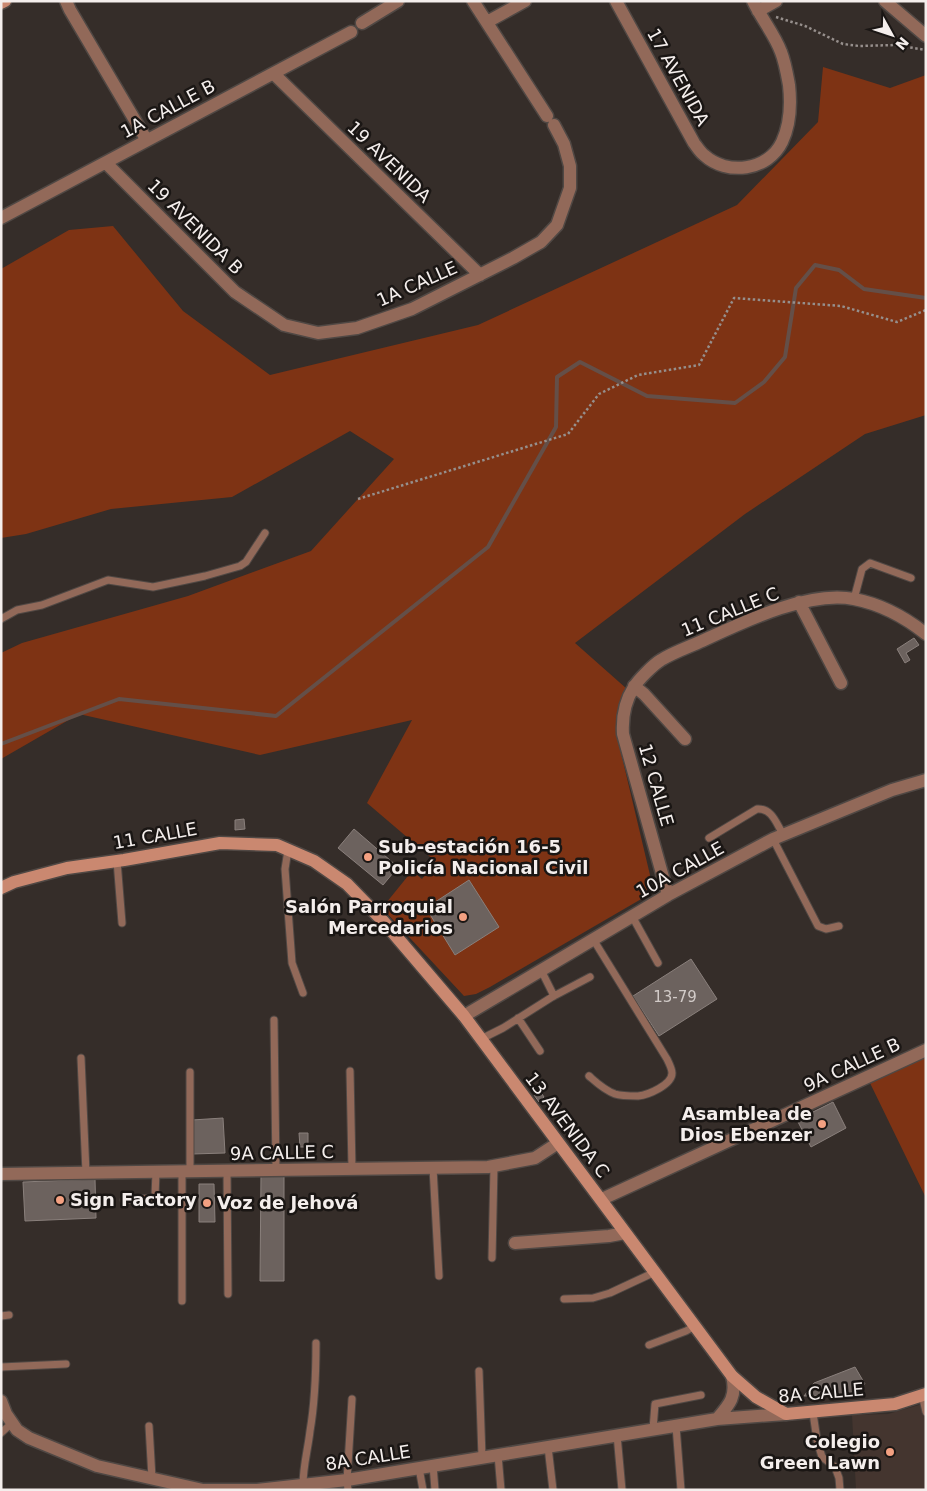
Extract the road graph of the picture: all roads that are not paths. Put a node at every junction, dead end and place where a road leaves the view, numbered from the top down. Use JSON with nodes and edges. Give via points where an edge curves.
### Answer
{"nodes":[{"id":1,"x":5,"y":1,"type":"edge"},
{"id":2,"x":66,"y":1,"type":"edge"},
{"id":3,"x":398,"y":1,"type":"edge"},
{"id":4,"x":473,"y":1,"type":"edge"},
{"id":5,"x":525,"y":1,"type":"edge"},
{"id":6,"x":616,"y":1,"type":"edge"},
{"id":7,"x":776,"y":1,"type":"edge"},
{"id":8,"x":885,"y":1,"type":"edge"},
{"id":9,"x":1,"y":3,"type":"edge"},
{"id":10,"x":756,"y":6,"type":"edge"},
{"id":11,"x":488,"y":22,"type":"junction"},
{"id":12,"x":362,"y":23,"type":"dead end"},
{"id":13,"x":351,"y":32,"type":"dead end"},
{"id":14,"x":926,"y":36,"type":"edge"},
{"id":15,"x":274,"y":74,"type":"junction"},
{"id":16,"x":146,"y":139,"type":"junction"},
{"id":17,"x":106,"y":162,"type":"junction"},
{"id":18,"x":1,"y":218,"type":"edge"},
{"id":19,"x":480,"y":275,"type":"junction"},
{"id":20,"x":264,"y":312,"type":"joint"},
{"id":21,"x":265,"y":533,"type":"dead end"},
{"id":22,"x":911,"y":578,"type":"dead end"},
{"id":23,"x":854,"y":599,"type":"junction"},
{"id":24,"x":799,"y":602,"type":"junction"},
{"id":25,"x":1,"y":618,"type":"edge"},
{"id":26,"x":926,"y":634,"type":"edge"},
{"id":27,"x":841,"y":683,"type":"dead end"},
{"id":28,"x":634,"y":686,"type":"junction"},
{"id":29,"x":685,"y":739,"type":"dead end"},
{"id":30,"x":926,"y":780,"type":"edge"},
{"id":31,"x":778,"y":836,"type":"junction"},
{"id":32,"x":709,"y":838,"type":"dead end"},
{"id":33,"x":288,"y":850,"type":"junction"},
{"id":34,"x":118,"y":861,"type":"junction"},
{"id":35,"x":314,"y":861,"type":"joint"},
{"id":36,"x":1,"y":888,"type":"edge"},
{"id":37,"x":668,"y":895,"type":"junction"},
{"id":38,"x":632,"y":916,"type":"junction"},
{"id":39,"x":122,"y":923,"type":"dead end"},
{"id":40,"x":838,"y":926,"type":"dead end"},
{"id":41,"x":593,"y":939,"type":"junction"},
{"id":42,"x":658,"y":963,"type":"dead end"},
{"id":43,"x":541,"y":970,"type":"junction"},
{"id":44,"x":590,"y":978,"type":"dead end"},
{"id":45,"x":303,"y":993,"type":"dead end"},
{"id":46,"x":554,"y":996,"type":"junction"},
{"id":47,"x":464,"y":1016,"type":"junction"},
{"id":48,"x":518,"y":1018,"type":"junction"},
{"id":49,"x":274,"y":1020,"type":"dead end"},
{"id":50,"x":481,"y":1039,"type":"junction"},
{"id":51,"x":540,"y":1050,"type":"dead end"},
{"id":52,"x":926,"y":1050,"type":"edge"},
{"id":53,"x":81,"y":1058,"type":"dead end"},
{"id":54,"x":350,"y":1071,"type":"dead end"},
{"id":55,"x":190,"y":1072,"type":"dead end"},
{"id":56,"x":589,"y":1076,"type":"dead end"},
{"id":57,"x":558,"y":1143,"type":"junction"},
{"id":58,"x":494,"y":1166,"type":"junction"},
{"id":59,"x":434,"y":1168,"type":"junction"},
{"id":60,"x":352,"y":1169,"type":"junction"},
{"id":61,"x":276,"y":1170,"type":"junction"},
{"id":62,"x":227,"y":1171,"type":"junction"},
{"id":63,"x":156,"y":1172,"type":"junction"},
{"id":64,"x":186,"y":1172,"type":"junction"},
{"id":65,"x":86,"y":1173,"type":"junction"},
{"id":66,"x":1,"y":1174,"type":"edge"},
{"id":67,"x":602,"y":1199,"type":"junction"},
{"id":68,"x":124,"y":1200,"type":"dead end"},
{"id":69,"x":625,"y":1233,"type":"junction"},
{"id":70,"x":515,"y":1243,"type":"dead end"},
{"id":71,"x":492,"y":1258,"type":"dead end"},
{"id":72,"x":655,"y":1272,"type":"junction"},
{"id":73,"x":439,"y":1276,"type":"dead end"},
{"id":74,"x":228,"y":1294,"type":"dead end"},
{"id":75,"x":564,"y":1298,"type":"dead end"},
{"id":76,"x":182,"y":1302,"type":"dead end"},
{"id":77,"x":695,"y":1326,"type":"junction"},
{"id":78,"x":316,"y":1343,"type":"dead end"},
{"id":79,"x":649,"y":1346,"type":"dead end"},
{"id":80,"x":66,"y":1364,"type":"dead end"},
{"id":81,"x":1,"y":1367,"type":"edge"},
{"id":82,"x":479,"y":1371,"type":"dead end"},
{"id":83,"x":732,"y":1376,"type":"junction"},
{"id":84,"x":924,"y":1394,"type":"edge"},
{"id":85,"x":701,"y":1395,"type":"dead end"},
{"id":86,"x":352,"y":1399,"type":"dead end"},
{"id":87,"x":1,"y":1400,"type":"edge"},
{"id":88,"x":813,"y":1412,"type":"junction"},
{"id":89,"x":926,"y":1412,"type":"edge"},
{"id":90,"x":786,"y":1414,"type":"junction"},
{"id":91,"x":718,"y":1418,"type":"junction"},
{"id":92,"x":12,"y":1423,"type":"junction"},
{"id":93,"x":149,"y":1426,"type":"dead end"},
{"id":94,"x":676,"y":1426,"type":"junction"},
{"id":95,"x":653,"y":1429,"type":"junction"},
{"id":96,"x":1,"y":1433,"type":"edge"},
{"id":97,"x":617,"y":1435,"type":"junction"},
{"id":98,"x":548,"y":1447,"type":"junction"},
{"id":99,"x":498,"y":1455,"type":"junction"},
{"id":100,"x":482,"y":1457,"type":"junction"},
{"id":101,"x":434,"y":1465,"type":"junction"},
{"id":102,"x":419,"y":1468,"type":"junction"},
{"id":103,"x":152,"y":1478,"type":"junction"},
{"id":104,"x":303,"y":1484,"type":"junction"},
{"id":105,"x":348,"y":1485,"type":"edge"},
{"id":106,"x":203,"y":1490,"type":"edge"},
{"id":107,"x":423,"y":1490,"type":"edge"},
{"id":108,"x":435,"y":1490,"type":"edge"},
{"id":109,"x":501,"y":1490,"type":"edge"},
{"id":110,"x":553,"y":1490,"type":"edge"},
{"id":111,"x":622,"y":1490,"type":"edge"},
{"id":112,"x":681,"y":1490,"type":"edge"},
{"id":113,"x":840,"y":1490,"type":"edge"}],
"edges":[{"from":1,"to":9,"type":"street"},
{"from":2,"to":16,"type":"street"},
{"from":3,"to":12,"type":"street"},
{"from":4,"to":11,"type":"street","name":"1A CALLE"},
{"from":5,"to":11,"type":"street"},
{"from":6,"to":10,"type":"street","name":"17 AVENIDA","via":[[694,143],[704,155],[730,168],[743,168],[768,160],[782,142],[789,114],[789,87],[781,52]]},
{"from":7,"to":10,"type":"street"},
{"from":8,"to":14,"type":"street"},
{"from":11,"to":19,"type":"street","name":"1A CALLE","via":[[564,144],[570,166],[570,188],[556,226],[541,242]]},
{"from":13,"to":15,"type":"street","name":"1A CALLE B"},
{"from":15,"to":16,"type":"street","name":"1A CALLE B"},
{"from":15,"to":19,"type":"street","name":"19 AVENIDA"},
{"from":16,"to":17,"type":"street","name":"1A CALLE B"},
{"from":17,"to":18,"type":"street","name":"1A CALLE B"},
{"from":17,"to":20,"type":"street","name":"19 AVENIDA B","via":[[235,292]]},
{"from":19,"to":20,"type":"street","name":"1A CALLE","via":[[412,309],[357,328],[318,333],[284,325]]},
{"from":21,"to":25,"type":"lane","via":[[240,566],[153,587],[108,580]]},
{"from":22,"to":23,"type":"lane","via":[[870,563],[862,569]]},
{"from":23,"to":24,"type":"street","name":"11 CALLE C"},
{"from":23,"to":26,"type":"street","name":"11 CALLE C","via":[[911,622]]},
{"from":24,"to":27,"type":"street"},
{"from":24,"to":28,"type":"street","name":"11 CALLE C","via":[[747,620],[659,661]]},
{"from":28,"to":29,"type":"street"},
{"from":28,"to":37,"type":"street","name":"12 CALLE","via":[[622,719],[624,734]]},
{"from":30,"to":31,"type":"street","name":"10A CALLE","via":[[892,790]]},
{"from":31,"to":32,"type":"lane","via":[[770,812],[757,809]]},
{"from":31,"to":37,"type":"street","name":"10A CALLE"},
{"from":31,"to":40,"type":"lane","via":[[818,926],[826,929]]},
{"from":33,"to":34,"type":"street","name":"11 CALLE","via":[[277,846],[220,843]]},
{"from":33,"to":35,"type":"street","name":"11 CALLE"},
{"from":33,"to":45,"type":"lane","via":[[285,869],[292,963]]},
{"from":34,"to":36,"type":"street","name":"11 CALLE","via":[[67,868]]},
{"from":34,"to":39,"type":"lane"},
{"from":35,"to":47,"type":"street","name":"13 AVENIDA C","via":[[347,884],[383,921]]},
{"from":37,"to":38,"type":"street","name":"10A CALLE"},
{"from":38,"to":41,"type":"street","name":"10A CALLE"},
{"from":38,"to":42,"type":"lane"},
{"from":41,"to":43,"type":"street","name":"10A CALLE"},
{"from":41,"to":56,"type":"lane","via":[[672,1072],[670,1080],[638,1096],[606,1090]]},
{"from":43,"to":46,"type":"lane"},
{"from":43,"to":47,"type":"street","name":"10A CALLE"},
{"from":44,"to":46,"type":"lane"},
{"from":46,"to":48,"type":"lane"},
{"from":47,"to":50,"type":"street","name":"13 AVENIDA C"},
{"from":48,"to":50,"type":"lane"},
{"from":48,"to":51,"type":"lane"},
{"from":49,"to":61,"type":"lane"},
{"from":50,"to":57,"type":"street","name":"13 AVENIDA C"},
{"from":52,"to":67,"type":"street","name":"9A CALLE B"},
{"from":53,"to":65,"type":"lane"},
{"from":54,"to":60,"type":"lane"},
{"from":55,"to":64,"type":"lane"},
{"from":57,"to":58,"type":"street","name":"9A CALLE C","via":[[535,1158]]},
{"from":57,"to":67,"type":"street","name":"13 AVENIDA C"},
{"from":58,"to":59,"type":"street","name":"9A CALLE C"},
{"from":58,"to":71,"type":"lane"},
{"from":59,"to":60,"type":"street","name":"9A CALLE C"},
{"from":59,"to":73,"type":"lane"},
{"from":60,"to":61,"type":"street","name":"9A CALLE C"},
{"from":61,"to":62,"type":"street","name":"9A CALLE C"},
{"from":62,"to":64,"type":"street","name":"9A CALLE C"},
{"from":62,"to":74,"type":"lane"},
{"from":63,"to":64,"type":"street","name":"9A CALLE C"},
{"from":63,"to":65,"type":"street","name":"9A CALLE C"},
{"from":63,"to":68,"type":"lane","via":[[153,1198]]},
{"from":64,"to":76,"type":"lane"},
{"from":65,"to":66,"type":"street","name":"9A CALLE C"},
{"from":67,"to":69,"type":"street","name":"13 AVENIDA C"},
{"from":69,"to":70,"type":"street"},
{"from":69,"to":72,"type":"street","name":"13 AVENIDA C"},
{"from":72,"to":75,"type":"lane","via":[[593,1298]]},
{"from":72,"to":77,"type":"street","name":"13 AVENIDA C"},
{"from":77,"to":79,"type":"lane"},
{"from":77,"to":83,"type":"street","name":"13 AVENIDA C"},
{"from":78,"to":104,"type":"lane","via":[[316,1381]]},
{"from":80,"to":81,"type":"lane"},
{"from":82,"to":100,"type":"lane"},
{"from":83,"to":90,"type":"street","name":"13 AVENIDA C","via":[[756,1396]]},
{"from":83,"to":91,"type":"street","via":[[735,1388],[730,1404]]},
{"from":84,"to":88,"type":"street","name":"8A CALLE","via":[[895,1404]]},
{"from":84,"to":89,"type":"lane"},
{"from":85,"to":95,"type":"lane","via":[[655,1404]]},
{"from":86,"to":105,"type":"lane"},
{"from":87,"to":92,"type":"street"},
{"from":88,"to":90,"type":"street","name":"8A CALLE"},
{"from":88,"to":113,"type":"lane","via":[[822,1457],[835,1467]]},
{"from":90,"to":91,"type":"street","name":"8A CALLE"},
{"from":91,"to":94,"type":"street","name":"8A CALLE"},
{"from":92,"to":96,"type":"lane"},
{"from":92,"to":103,"type":"street","name":"8A CALLE","via":[[29,1438],[97,1466]]},
{"from":93,"to":103,"type":"lane"},
{"from":94,"to":95,"type":"street","name":"8A CALLE"},
{"from":94,"to":112,"type":"lane"},
{"from":95,"to":97,"type":"street","name":"8A CALLE"},
{"from":97,"to":98,"type":"street","name":"8A CALLE"},
{"from":97,"to":111,"type":"lane"},
{"from":98,"to":99,"type":"street","name":"8A CALLE"},
{"from":98,"to":110,"type":"lane"},
{"from":99,"to":100,"type":"street","name":"8A CALLE"},
{"from":99,"to":109,"type":"lane"},
{"from":100,"to":101,"type":"street","name":"8A CALLE"},
{"from":101,"to":102,"type":"street","name":"8A CALLE"},
{"from":101,"to":108,"type":"lane"},
{"from":102,"to":105,"type":"street","name":"8A CALLE"},
{"from":102,"to":107,"type":"lane"},
{"from":103,"to":106,"type":"street","name":"8A CALLE"},
{"from":104,"to":105,"type":"street","name":"8A CALLE"},
{"from":104,"to":106,"type":"street","name":"8A CALLE","via":[[257,1490]]}]}
